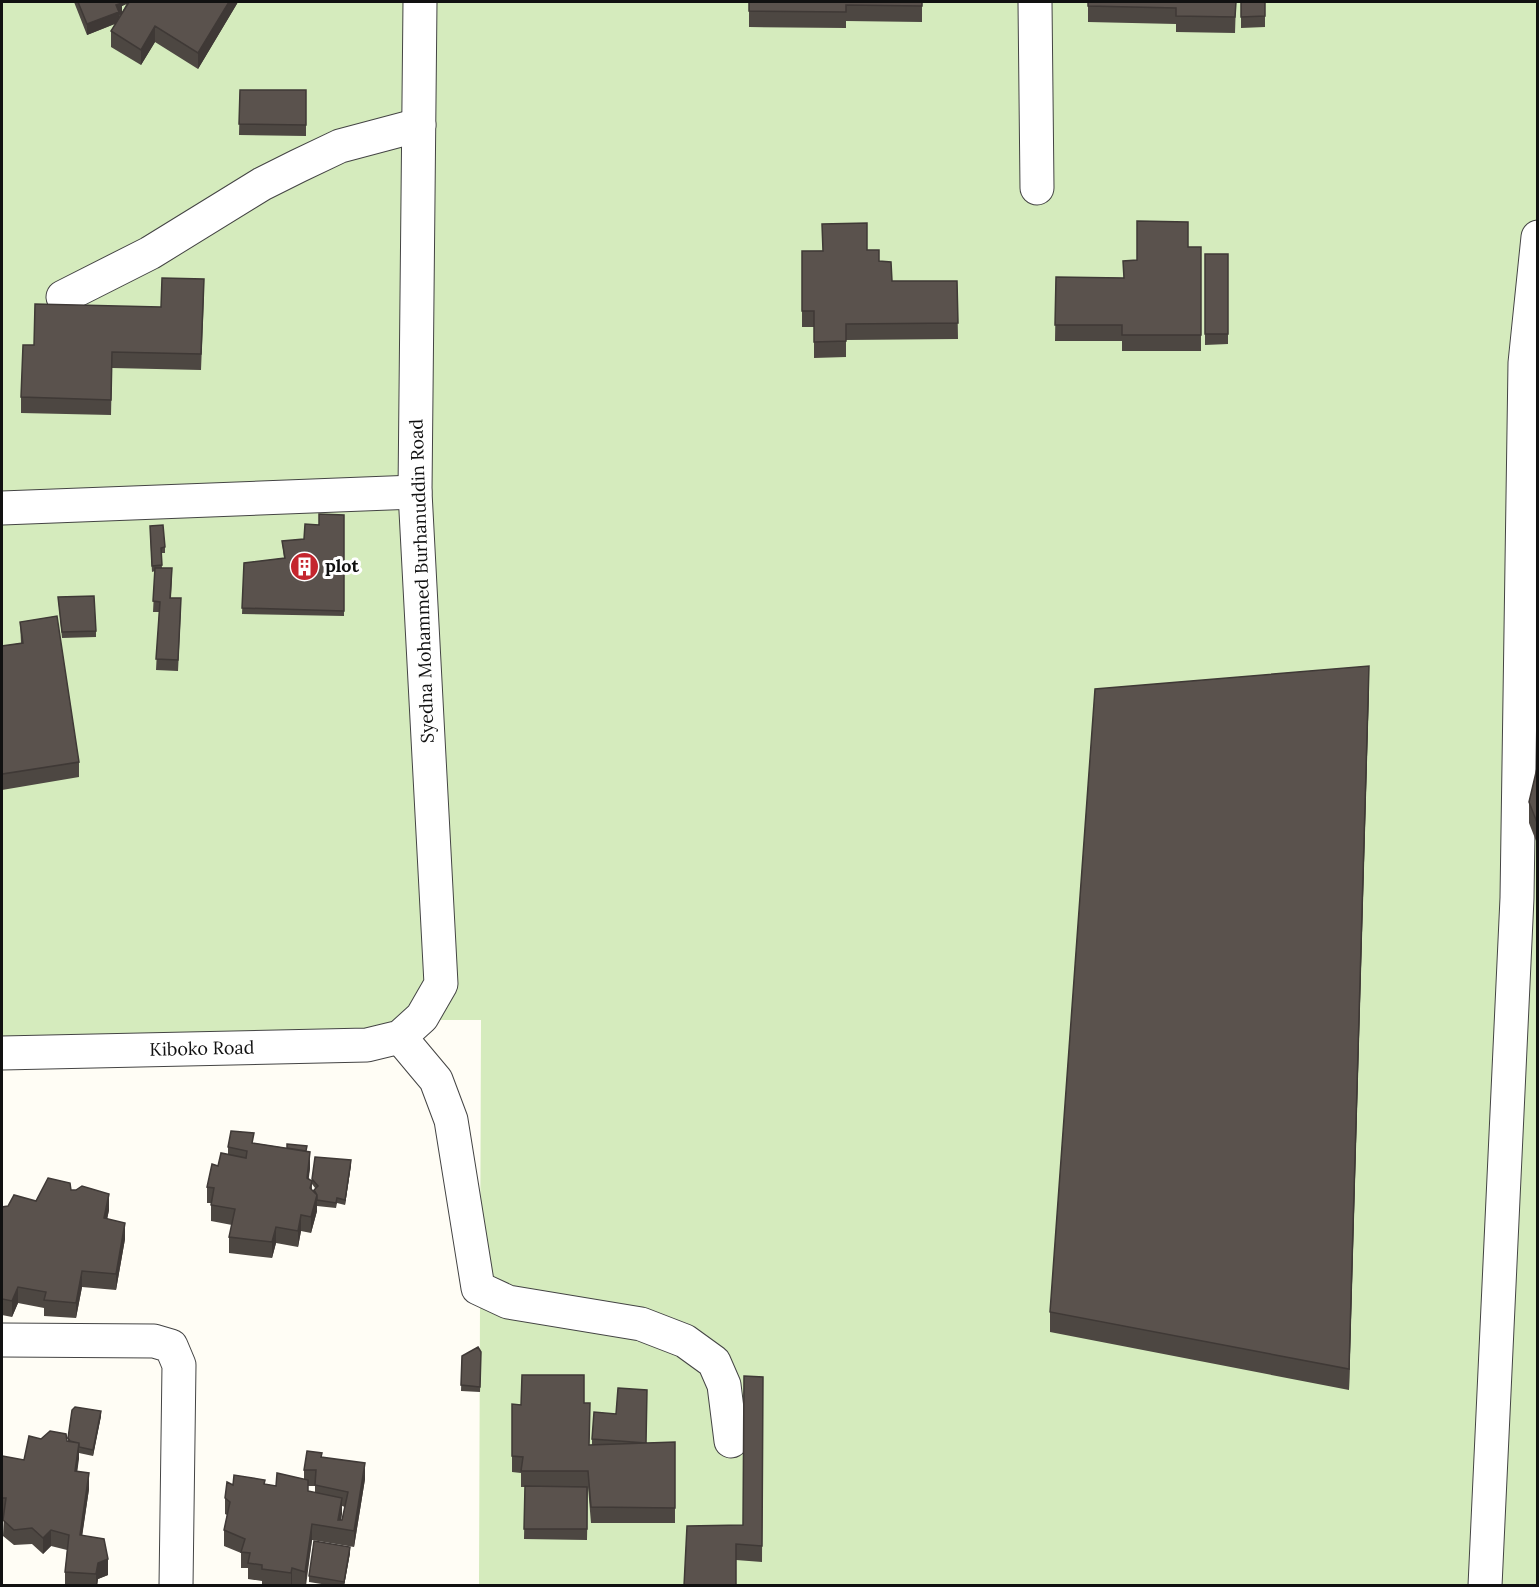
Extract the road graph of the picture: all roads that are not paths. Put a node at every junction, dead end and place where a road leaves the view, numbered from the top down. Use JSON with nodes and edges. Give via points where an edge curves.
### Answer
{"nodes":[{"id":1,"x":420,"y":2,"type":"edge"},
{"id":2,"x":1035,"y":2,"type":"edge"},
{"id":3,"x":419,"y":125,"type":"junction"},
{"id":4,"x":1037,"y":188,"type":"dead end"},
{"id":5,"x":1538,"y":237,"type":"edge"},
{"id":6,"x":63,"y":297,"type":"dead end"},
{"id":7,"x":1531,"y":364,"type":"edge"},
{"id":8,"x":415,"y":492,"type":"junction"},
{"id":9,"x":2,"y":508,"type":"edge"},
{"id":10,"x":1527,"y":901,"type":"edge"},
{"id":11,"x":400,"y":1037,"type":"junction"},
{"id":12,"x":2,"y":1053,"type":"edge"},
{"id":13,"x":2,"y":1340,"type":"edge"},
{"id":14,"x":731,"y":1441,"type":"dead end"},
{"id":15,"x":176,"y":1586,"type":"edge"},
{"id":16,"x":1485,"y":1586,"type":"edge"}],
"edges":[{"from":1,"to":3,"type":"street","name":"Syedna Mohammed Burhanuddin Road"},
{"from":2,"to":4,"type":"street"},
{"from":3,"to":6,"type":"street","via":[[340,146],[298,166],[150,253]]},
{"from":3,"to":8,"type":"street","name":"Syedna Mohammed Burhanuddin Road"},
{"from":5,"to":7,"type":"street"},
{"from":7,"to":10,"type":"street"},
{"from":8,"to":9,"type":"street"},
{"from":8,"to":11,"type":"street","name":"Syedna Mohammed Burhanuddin Road","via":[[441,984],[422,1017]]},
{"from":10,"to":16,"type":"street"},
{"from":11,"to":12,"type":"street","name":"Kiboko Road","via":[[367,1045]]},
{"from":11,"to":14,"type":"street","via":[[436,1080],[451,1120],[478,1288],[508,1302],[641,1324],[685,1341],[714,1362],[724,1385]]},
{"from":13,"to":15,"type":"street","via":[[154,1341],[171,1346],[179,1365]]}]}
